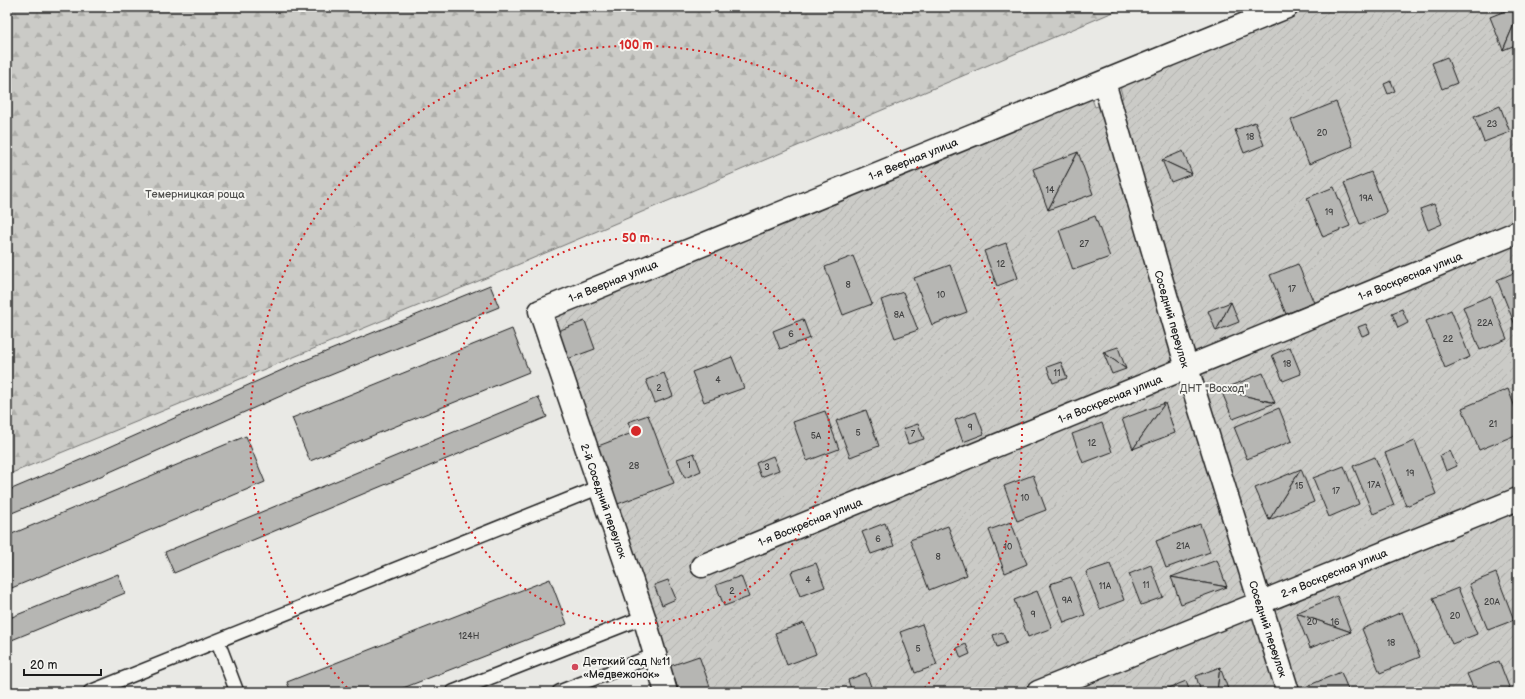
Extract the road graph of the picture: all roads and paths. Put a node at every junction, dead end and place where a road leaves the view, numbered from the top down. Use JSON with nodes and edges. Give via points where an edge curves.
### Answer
{"nodes":[{"id":1,"x":1287,"y":7,"type":"edge"},
{"id":2,"x":1104,"y":82,"type":"junction"},
{"id":3,"x":1518,"y":232,"type":"edge"},
{"id":4,"x":540,"y":311,"type":"joint"},
{"id":5,"x":1186,"y":368,"type":"junction"},
{"id":6,"x":600,"y":488,"type":"junction"},
{"id":7,"x":1518,"y":499,"type":"edge"},
{"id":8,"x":702,"y":566,"type":"dead end"},
{"id":9,"x":1259,"y":603,"type":"junction"},
{"id":10,"x":644,"y":617,"type":"junction"},
{"id":11,"x":218,"y":642,"type":"junction"},
{"id":12,"x":655,"y":655,"type":"junction"},
{"id":13,"x":567,"y":691,"type":"edge"},
{"id":14,"x":90,"y":692,"type":"edge"},
{"id":15,"x":237,"y":692,"type":"edge"},
{"id":16,"x":453,"y":692,"type":"edge"},
{"id":17,"x":666,"y":692,"type":"edge"},
{"id":18,"x":1038,"y":692,"type":"edge"},
{"id":19,"x":1288,"y":692,"type":"edge"}],
"edges":[{"from":1,"to":2,"type":"street","name":"1-я Веерная улица"},
{"from":2,"to":4,"type":"street","name":"1-я Веерная улица"},
{"from":2,"to":5,"type":"street","name":"Соседний переулок"},
{"from":3,"to":5,"type":"street","name":"1-я Воскресная улица"},
{"from":4,"to":6,"type":"street","name":"2-й Соседний переулок"},
{"from":5,"to":8,"type":"street","name":"1-я Воскресная улица"},
{"from":5,"to":9,"type":"street","name":"Соседний переулок"},
{"from":6,"to":10,"type":"street","name":"2-й Соседний переулок"},
{"from":6,"to":11,"type":"lane"},
{"from":7,"to":9,"type":"street","name":"2-я Воскресная улица"},
{"from":9,"to":18,"type":"street","name":"2-я Воскресная улица"},
{"from":9,"to":19,"type":"street","name":"Соседний переулок"},
{"from":10,"to":12,"type":"street","name":"2-й Соседний переулок"},
{"from":10,"to":16,"type":"lane"},
{"from":11,"to":14,"type":"lane"},
{"from":11,"to":15,"type":"lane"},
{"from":12,"to":13,"type":"lane"},
{"from":12,"to":17,"type":"street","name":"2-й Соседний переулок"}]}
